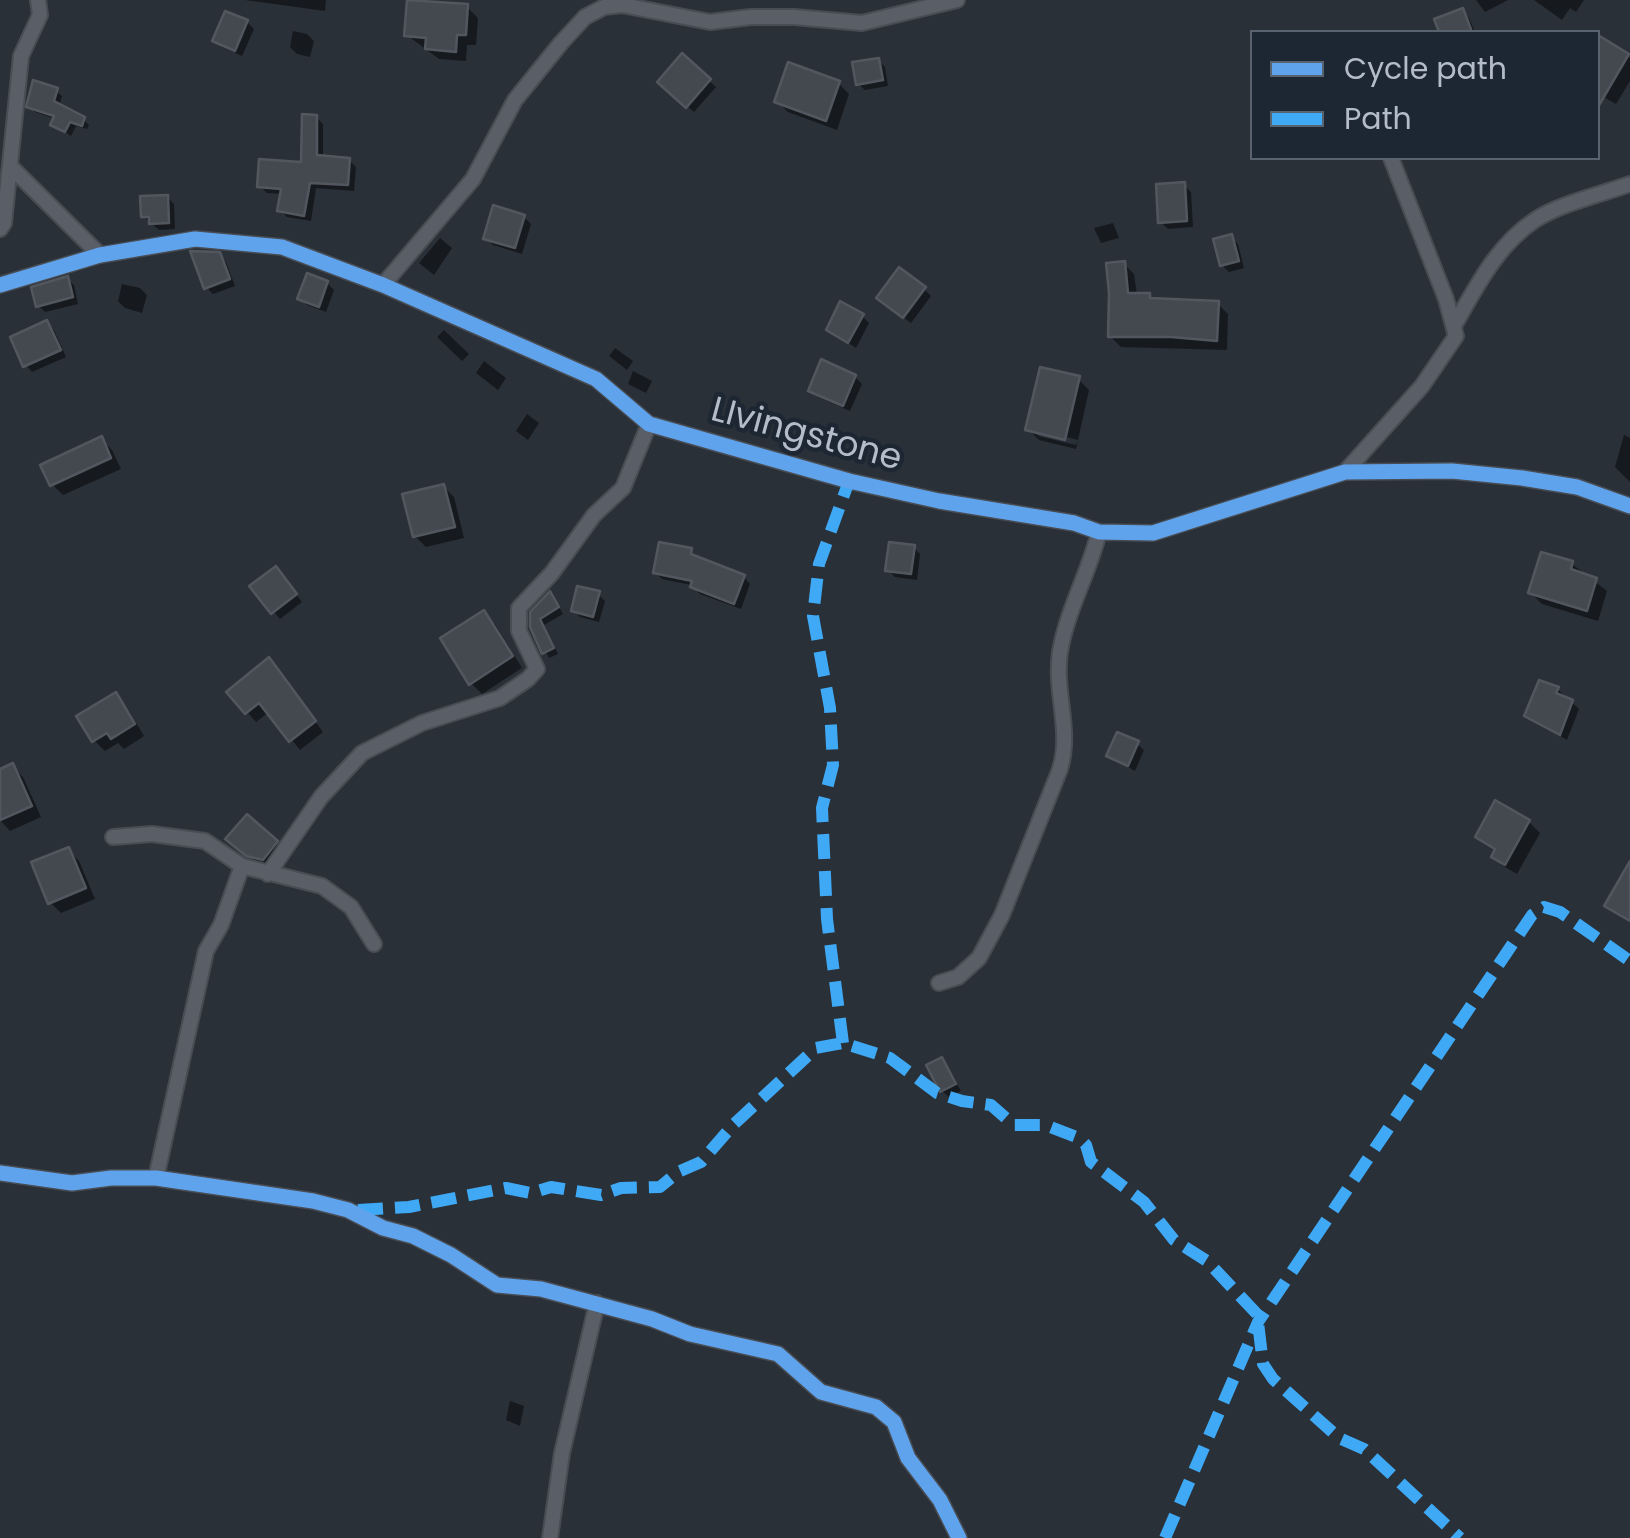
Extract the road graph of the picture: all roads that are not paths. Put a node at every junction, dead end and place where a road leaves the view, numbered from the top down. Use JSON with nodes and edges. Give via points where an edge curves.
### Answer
{"nodes":[{"id":1,"x":38,"y":0,"type":"edge"},
{"id":2,"x":911,"y":0,"type":"edge"},
{"id":3,"x":957,"y":0,"type":"edge"},
{"id":4,"x":901,"y":13,"type":"junction"},
{"id":5,"x":7,"y":122,"type":"edge"},
{"id":6,"x":1392,"y":160,"type":"edge"},
{"id":7,"x":10,"y":166,"type":"junction"},
{"id":8,"x":1630,"y":184,"type":"edge"},
{"id":9,"x":0,"y":228,"type":"edge"},
{"id":10,"x":100,"y":254,"type":"junction"},
{"id":11,"x":0,"y":285,"type":"edge"},
{"id":12,"x":383,"y":285,"type":"junction"},
{"id":13,"x":1455,"y":324,"type":"junction"},
{"id":14,"x":648,"y":424,"type":"junction"},
{"id":15,"x":1345,"y":472,"type":"junction"},
{"id":16,"x":1630,"y":506,"type":"edge"},
{"id":17,"x":1099,"y":532,"type":"junction"},
{"id":18,"x":113,"y":837,"type":"dead end"},
{"id":19,"x":242,"y":866,"type":"junction"},
{"id":20,"x":268,"y":874,"type":"junction"},
{"id":21,"x":374,"y":944,"type":"dead end"},
{"id":22,"x":939,"y":983,"type":"dead end"},
{"id":23,"x":0,"y":1173,"type":"edge"},
{"id":24,"x":156,"y":1178,"type":"junction"},
{"id":25,"x":597,"y":1303,"type":"junction"},
{"id":26,"x":550,"y":1538,"type":"edge"},
{"id":27,"x":959,"y":1538,"type":"edge"}],
"edges":[{"from":1,"to":5,"type":"street","via":[[40,15],[22,56]]},
{"from":2,"to":4,"type":"street"},
{"from":3,"to":4,"type":"street"},
{"from":4,"to":12,"type":"street","via":[[862,23],[794,17],[710,22],[622,6],[585,17],[516,100],[473,179]]},
{"from":5,"to":7,"type":"street"},
{"from":6,"to":13,"type":"street"},
{"from":7,"to":9,"type":"street"},
{"from":7,"to":10,"type":"street"},
{"from":8,"to":13,"type":"street","via":[[1524,228],[1490,264]]},
{"from":10,"to":11,"type":"street","name":"LIvingstone"},
{"from":10,"to":12,"type":"street","name":"LIvingstone","via":[[194,239],[282,247]]},
{"from":12,"to":14,"type":"street","name":"LIvingstone","via":[[596,379]]},
{"from":13,"to":15,"type":"street","via":[[1453,343],[1422,386]]},
{"from":14,"to":17,"type":"street","name":"LIvingstone","via":[[862,484]]},
{"from":14,"to":20,"type":"street","via":[[623,488],[519,608],[519,630],[537,668],[528,680],[500,698],[362,753],[321,797]]},
{"from":15,"to":16,"type":"street","name":"LIvingstone","via":[[1522,478]]},
{"from":15,"to":17,"type":"street","name":"LIvingstone","via":[[1154,533]]},
{"from":17,"to":22,"type":"street","via":[[1060,650],[1066,748],[1060,769],[979,958]]},
{"from":18,"to":19,"type":"street","via":[[205,841]]},
{"from":19,"to":20,"type":"street"},
{"from":19,"to":24,"type":"street","via":[[206,951]]},
{"from":20,"to":21,"type":"street","via":[[322,886],[352,907]]},
{"from":23,"to":24,"type":"street","via":[[72,1183]]},
{"from":24,"to":25,"type":"street","via":[[348,1210],[414,1236],[497,1286]]},
{"from":25,"to":26,"type":"street","via":[[562,1452]]},
{"from":25,"to":27,"type":"street","via":[[778,1354],[821,1392],[876,1407],[894,1422],[908,1458]]}]}
